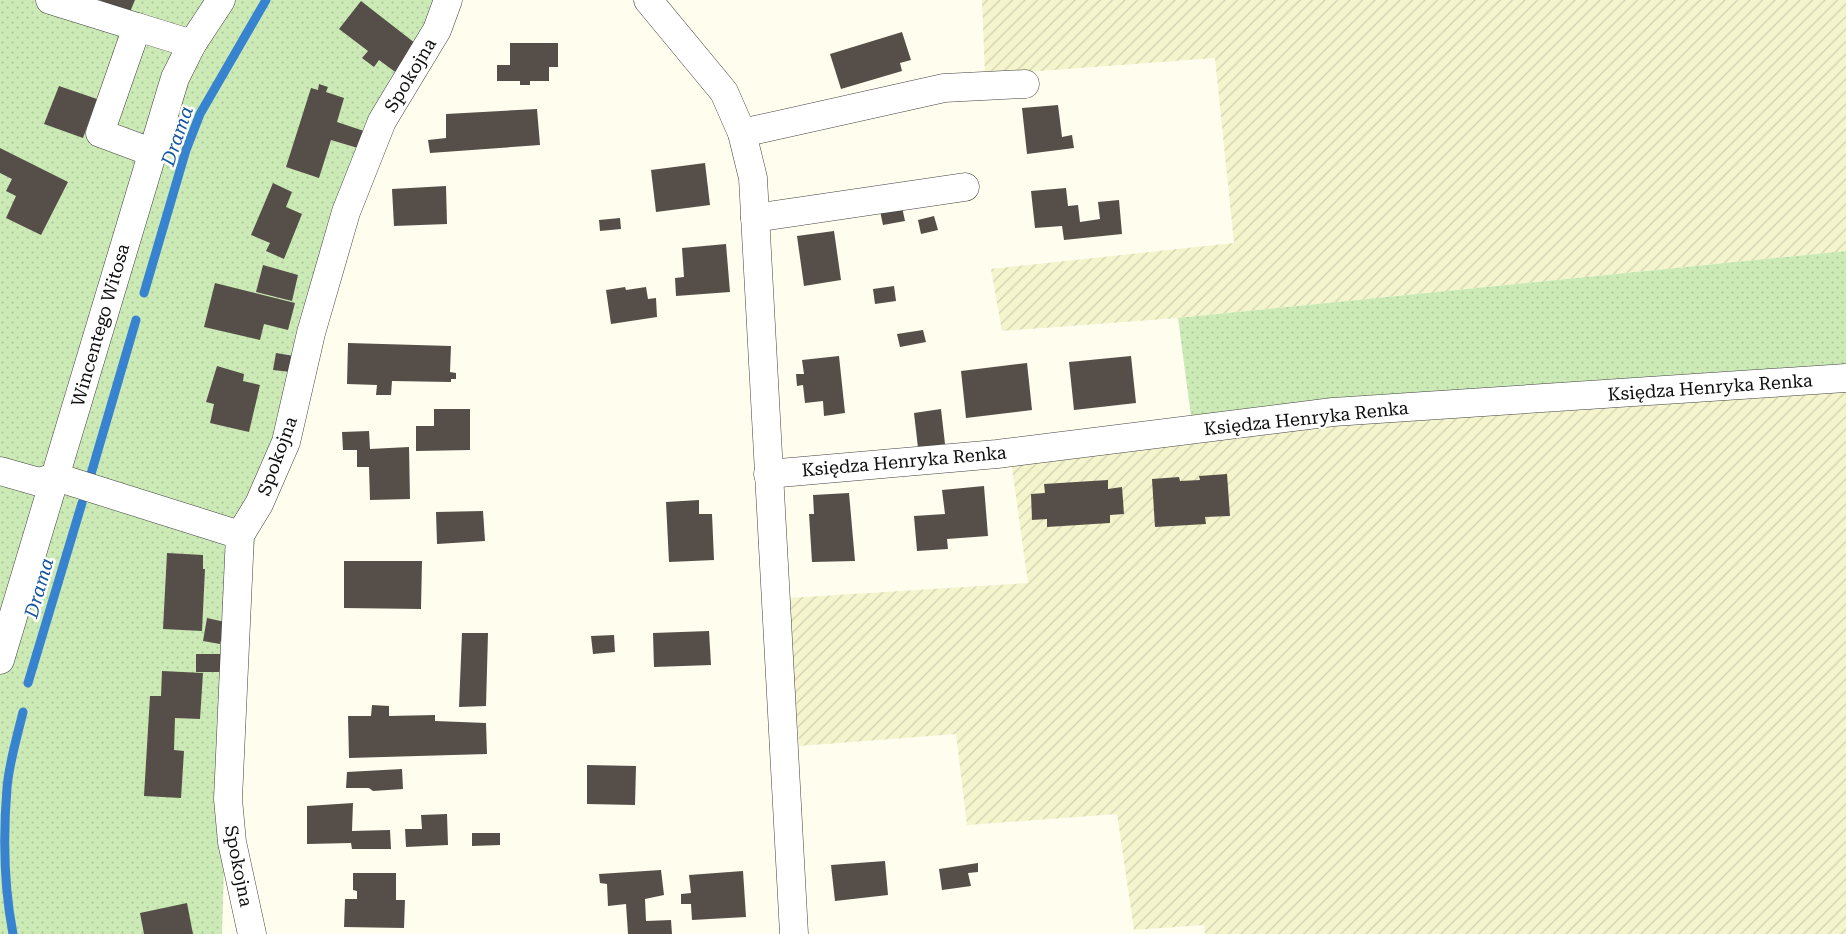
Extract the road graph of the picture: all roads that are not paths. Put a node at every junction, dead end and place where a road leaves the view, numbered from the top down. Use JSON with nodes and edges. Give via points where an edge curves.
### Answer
{"nodes":[{"id":1,"x":50,"y":0,"type":"edge"},
{"id":2,"x":220,"y":0,"type":"edge"},
{"id":3,"x":448,"y":0,"type":"edge"},
{"id":4,"x":648,"y":0,"type":"edge"},
{"id":5,"x":137,"y":27,"type":"junction"},
{"id":6,"x":192,"y":44,"type":"junction"},
{"id":7,"x":1025,"y":84,"type":"dead end"},
{"id":8,"x":742,"y":134,"type":"junction"},
{"id":9,"x":151,"y":152,"type":"junction"},
{"id":10,"x":965,"y":187,"type":"dead end"},
{"id":11,"x":755,"y":218,"type":"junction"},
{"id":12,"x":1846,"y":378,"type":"edge"},
{"id":13,"x":0,"y":471,"type":"edge"},
{"id":14,"x":768,"y":474,"type":"junction"},
{"id":15,"x":56,"y":477,"type":"junction"},
{"id":16,"x":240,"y":535,"type":"junction"},
{"id":17,"x":0,"y":660,"type":"edge"},
{"id":18,"x":252,"y":934,"type":"edge"},
{"id":19,"x":794,"y":934,"type":"edge"}],
"edges":[{"from":1,"to":5,"type":"street"},
{"from":2,"to":6,"type":"street","name":"Wincentego Witosa"},
{"from":3,"to":16,"type":"street","name":"Spokojna","via":[[437,30],[382,121],[346,212],[286,442],[259,504]]},
{"from":4,"to":8,"type":"street","via":[[724,92]]},
{"from":5,"to":6,"type":"street"},
{"from":5,"to":9,"type":"street","via":[[100,133]]},
{"from":6,"to":9,"type":"street","name":"Wincentego Witosa","via":[[175,78]]},
{"from":7,"to":8,"type":"street","via":[[944,88]]},
{"from":8,"to":11,"type":"street","via":[[753,178]]},
{"from":9,"to":15,"type":"street","name":"Wincentego Witosa"},
{"from":10,"to":11,"type":"street"},
{"from":11,"to":14,"type":"street"},
{"from":12,"to":14,"type":"street","name":"Księdza Henryka Renka","via":[[1333,412],[997,454]]},
{"from":13,"to":15,"type":"street","via":[[39,482]]},
{"from":14,"to":19,"type":"street"},
{"from":15,"to":16,"type":"street"},
{"from":15,"to":17,"type":"street","name":"Wincentego Witosa"},
{"from":16,"to":18,"type":"street","name":"Spokojna","via":[[228,799],[232,842]]}]}
